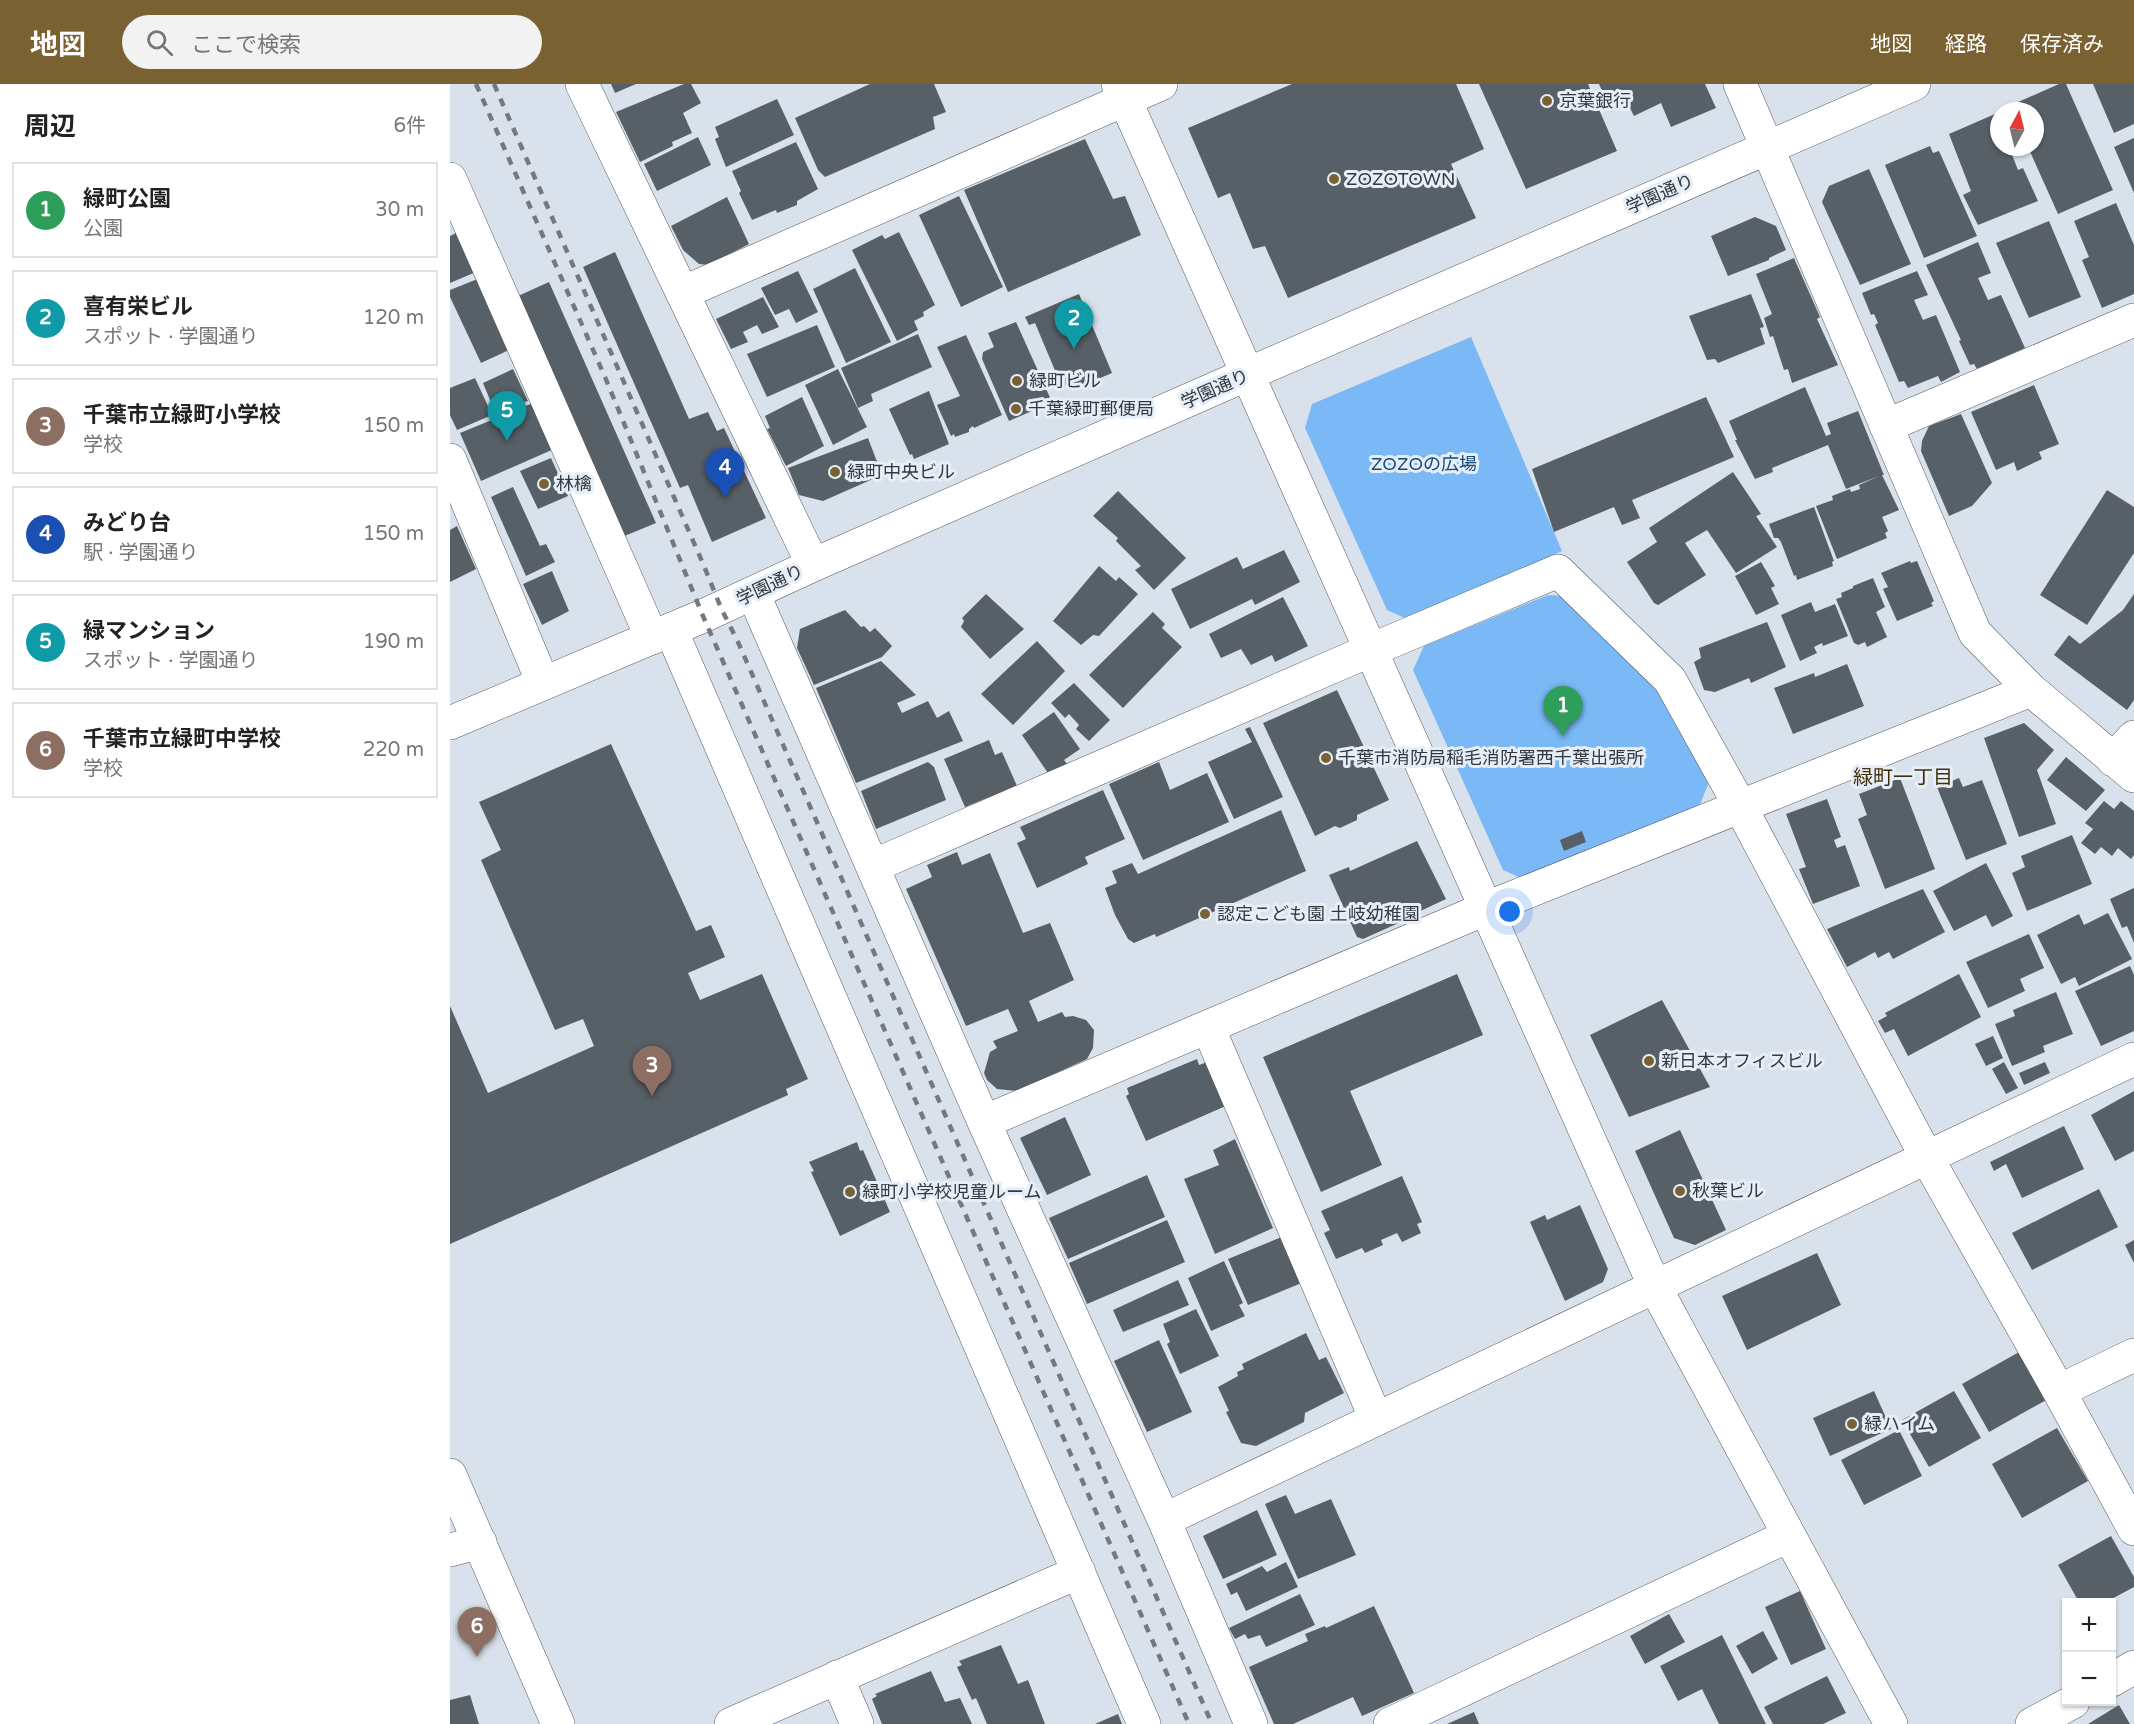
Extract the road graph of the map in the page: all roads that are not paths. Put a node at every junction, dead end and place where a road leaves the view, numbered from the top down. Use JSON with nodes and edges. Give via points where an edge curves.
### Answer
{"nodes":[{"id":1,"x":582,"y":84,"type":"edge"},
{"id":2,"x":1161,"y":84,"type":"edge"},
{"id":3,"x":1740,"y":84,"type":"edge"},
{"id":4,"x":1914,"y":84,"type":"edge"},
{"id":5,"x":1122,"y":92,"type":"edge"},
{"id":6,"x":1768,"y":147,"type":"junction"},
{"id":7,"x":450,"y":179,"type":"edge"},
{"id":8,"x":682,"y":292,"type":"junction"},
{"id":9,"x":2134,"y":320,"type":"edge"},
{"id":10,"x":1248,"y":374,"type":"junction"},
{"id":11,"x":1886,"y":426,"type":"junction"},
{"id":12,"x":450,"y":460,"type":"edge"},
{"id":13,"x":813,"y":565,"type":"junction"},
{"id":14,"x":753,"y":593,"type":"junction"},
{"id":15,"x":662,"y":634,"type":"junction"},
{"id":16,"x":1371,"y":650,"type":"junction"},
{"id":17,"x":543,"y":684,"type":"junction"},
{"id":18,"x":2031,"y":690,"type":"junction"},
{"id":19,"x":450,"y":723,"type":"edge"},
{"id":20,"x":2127,"y":758,"type":"edge"},
{"id":21,"x":1740,"y":806,"type":"junction"},
{"id":22,"x":873,"y":866,"type":"junction"},
{"id":23,"x":1487,"y":908,"type":"junction"},
{"id":24,"x":1208,"y":1027,"type":"junction"},
{"id":25,"x":2134,"y":1059,"type":"edge"},
{"id":26,"x":984,"y":1122,"type":"junction"},
{"id":27,"x":1927,"y":1158,"type":"junction"},
{"id":28,"x":1655,"y":1287,"type":"junction"},
{"id":29,"x":2134,"y":1355,"type":"edge"},
{"id":30,"x":2059,"y":1391,"type":"junction"},
{"id":31,"x":1376,"y":1419,"type":"junction"},
{"id":32,"x":450,"y":1475,"type":"edge"},
{"id":33,"x":1164,"y":1520,"type":"junction"},
{"id":34,"x":2134,"y":1529,"type":"edge"},
{"id":35,"x":1788,"y":1536,"type":"junction"},
{"id":36,"x":465,"y":1546,"type":"edge"},
{"id":37,"x":1079,"y":1572,"type":"junction"},
{"id":38,"x":2134,"y":1667,"type":"edge"},
{"id":39,"x":837,"y":1677,"type":"junction"},
{"id":40,"x":2116,"y":1678,"type":"edge"},
{"id":41,"x":2064,"y":1706,"type":"edge"},
{"id":42,"x":558,"y":1724,"type":"edge"},
{"id":43,"x":731,"y":1724,"type":"edge"},
{"id":44,"x":856,"y":1724,"type":"edge"},
{"id":45,"x":1144,"y":1724,"type":"edge"},
{"id":46,"x":1251,"y":1724,"type":"edge"},
{"id":47,"x":1390,"y":1724,"type":"edge"},
{"id":48,"x":1891,"y":1724,"type":"edge"},
{"id":49,"x":2032,"y":1724,"type":"edge"}],
"edges":[{"from":1,"to":8,"type":"street"},
{"from":2,"to":5,"type":"street"},
{"from":3,"to":6,"type":"street"},
{"from":4,"to":6,"type":"street","name":"学園通り"},
{"from":5,"to":8,"type":"street"},
{"from":5,"to":10,"type":"street"},
{"from":6,"to":10,"type":"street","name":"学園通り"},
{"from":6,"to":11,"type":"street"},
{"from":7,"to":15,"type":"street"},
{"from":8,"to":13,"type":"street"},
{"from":9,"to":11,"type":"street"},
{"from":10,"to":13,"type":"street","name":"学園通り"},
{"from":10,"to":16,"type":"street"},
{"from":11,"to":18,"type":"street","via":[[1975,633]]},
{"from":12,"to":17,"type":"street"},
{"from":13,"to":14,"type":"street","name":"学園通り"},
{"from":14,"to":15,"type":"street","name":"学園通り"},
{"from":14,"to":22,"type":"street"},
{"from":15,"to":17,"type":"street","name":"学園通り"},
{"from":15,"to":37,"type":"street"},
{"from":16,"to":21,"type":"street","via":[[1558,571],[1670,680]]},
{"from":16,"to":22,"type":"street"},
{"from":16,"to":23,"type":"street"},
{"from":17,"to":19,"type":"street","name":"学園通り"},
{"from":18,"to":20,"type":"street"},
{"from":18,"to":21,"type":"street"},
{"from":21,"to":23,"type":"street"},
{"from":21,"to":27,"type":"street"},
{"from":22,"to":26,"type":"street"},
{"from":23,"to":24,"type":"street"},
{"from":23,"to":28,"type":"street"},
{"from":24,"to":26,"type":"street"},
{"from":24,"to":31,"type":"street"},
{"from":25,"to":27,"type":"street"},
{"from":26,"to":33,"type":"street"},
{"from":27,"to":28,"type":"street"},
{"from":27,"to":30,"type":"street"},
{"from":28,"to":31,"type":"street"},
{"from":28,"to":35,"type":"street"},
{"from":29,"to":30,"type":"street"},
{"from":30,"to":34,"type":"street"},
{"from":31,"to":33,"type":"street"},
{"from":32,"to":36,"type":"street"},
{"from":33,"to":46,"type":"street"},
{"from":35,"to":47,"type":"street"},
{"from":35,"to":48,"type":"street"},
{"from":36,"to":42,"type":"street"},
{"from":37,"to":39,"type":"street"},
{"from":37,"to":45,"type":"street"},
{"from":38,"to":40,"type":"street"},
{"from":39,"to":43,"type":"street"},
{"from":39,"to":44,"type":"street"},
{"from":41,"to":49,"type":"street"}]}
